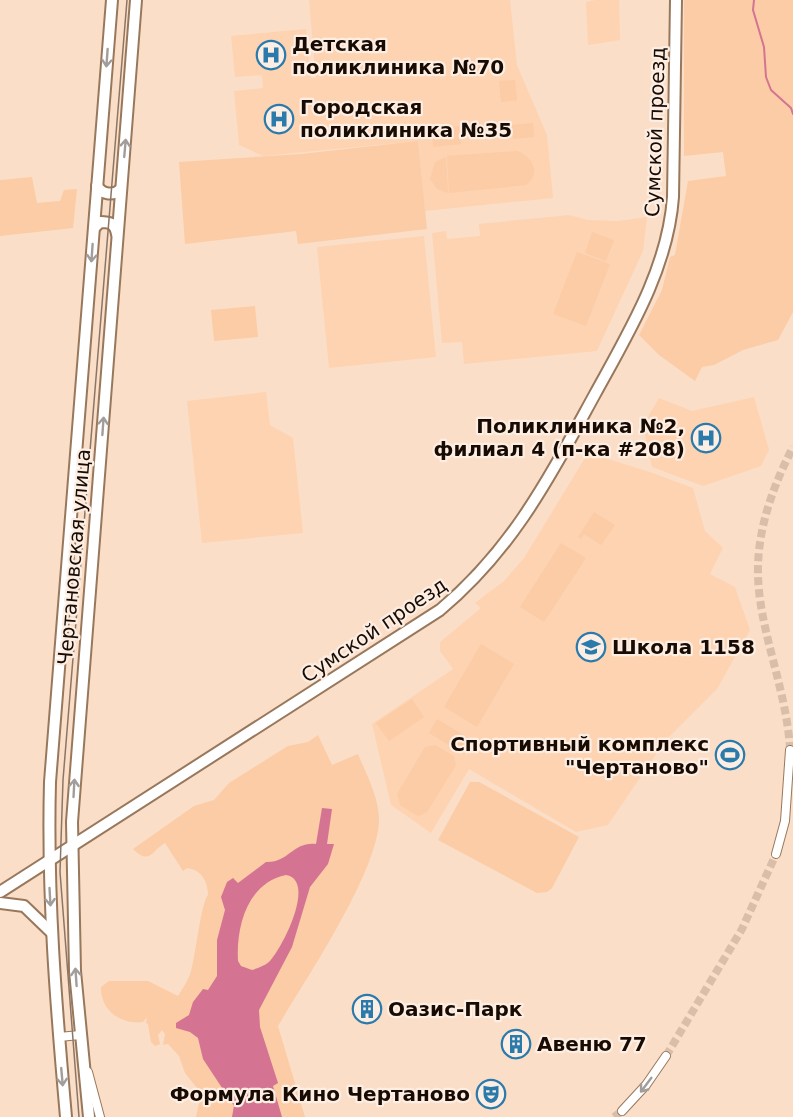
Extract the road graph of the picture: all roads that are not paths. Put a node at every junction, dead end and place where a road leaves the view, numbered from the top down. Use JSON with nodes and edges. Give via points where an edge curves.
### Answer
{"nodes":[{"id":1,"x":112,"y":0,"type":"edge"},
{"id":2,"x":136,"y":0,"type":"edge"},
{"id":3,"x":676,"y":0,"type":"edge"},
{"id":4,"x":97,"y":186,"type":"junction"},
{"id":5,"x":121,"y":189,"type":"junction"},
{"id":6,"x":94,"y":228,"type":"junction"},
{"id":7,"x":117,"y":234,"type":"junction"},
{"id":8,"x":790,"y":750,"type":"dead end"},
{"id":9,"x":71,"y":847,"type":"junction"},
{"id":10,"x":776,"y":854,"type":"tunnel mouth"},
{"id":11,"x":48,"y":861,"type":"junction"},
{"id":12,"x":0,"y":892,"type":"edge"},
{"id":13,"x":0,"y":903,"type":"edge"},
{"id":14,"x":51,"y":932,"type":"junction"},
{"id":15,"x":58,"y":1037,"type":"junction"},
{"id":16,"x":80,"y":1040,"type":"junction"},
{"id":17,"x":666,"y":1056,"type":"tunnel mouth"},
{"id":18,"x":622,"y":1111,"type":"dead end"},
{"id":19,"x":66,"y":1117,"type":"edge"},
{"id":20,"x":89,"y":1117,"type":"edge"},
{"id":21,"x":100,"y":1117,"type":"edge"}],
"edges":[{"from":1,"to":4,"type":"main road","name":"Чертановская улица","one_way":true},
{"from":5,"to":2,"type":"main road","name":"Чертановская улица","one_way":true},
{"from":3,"to":9,"type":"main road","name":"Сумской проезд","via":[[673,197],[664,248],[635,321],[526,517],[478,576],[440,610]]},
{"from":4,"to":5,"type":"main road","via":[[101,192],[111,194]]},
{"from":4,"to":6,"type":"main road","name":"Чертановская улица"},
{"from":5,"to":7,"type":"main road","name":"Чертановская улица"},
{"from":6,"to":7,"type":"main road","via":[[100,222],[109,222]]},
{"from":6,"to":11,"type":"main road","name":"Чертановская улица","one_way":true,"via":[[50,782]]},
{"from":9,"to":7,"type":"main road","name":"Чертановская улица","one_way":true},
{"from":8,"to":10,"type":"street","via":[[786,812]]},
{"from":9,"to":11,"type":"main road","name":"Сумской проезд"},
{"from":16,"to":9,"type":"main road","name":"Чертановская улица","one_way":true},
{"from":11,"to":12,"type":"main road","name":"Сумской проезд"},
{"from":11,"to":14,"type":"main road","name":"Чертановская улица","one_way":true},
{"from":13,"to":14,"type":"main road","via":[[24,906]]},
{"from":14,"to":15,"type":"main road","name":"Чертановская улица"},
{"from":15,"to":16,"type":"street"},
{"from":15,"to":19,"type":"main road","name":"Чертановская улица","one_way":true},
{"from":16,"to":20,"type":"main road","name":"Чертановская улица"},
{"from":16,"to":21,"type":"street"},
{"from":17,"to":18,"type":"street","one_way":true}]}
